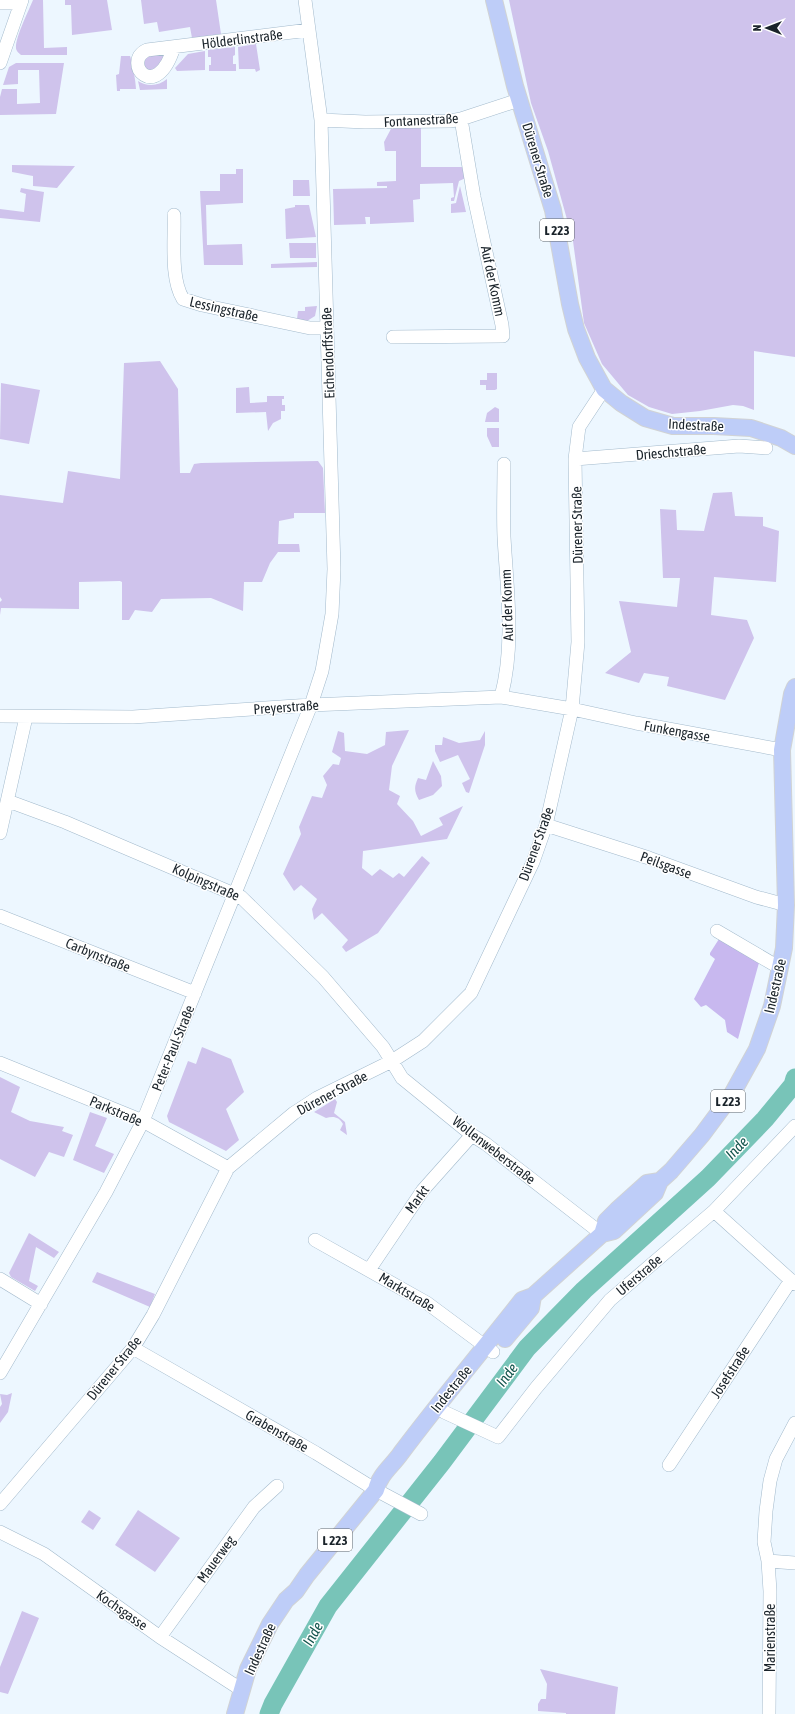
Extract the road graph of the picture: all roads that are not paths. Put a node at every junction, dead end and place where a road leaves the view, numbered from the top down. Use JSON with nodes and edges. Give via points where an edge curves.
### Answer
{"nodes":[{"id":1,"x":305,"y":0,"type":"edge"},
{"id":2,"x":494,"y":0,"type":"edge"},
{"id":3,"x":21,"y":2,"type":"edge"},
{"id":4,"x":0,"y":4,"type":"edge"},
{"id":5,"x":309,"y":30,"type":"junction"},
{"id":6,"x":174,"y":47,"type":"dead end"},
{"id":7,"x":0,"y":63,"type":"edge"},
{"id":8,"x":519,"y":100,"type":"junction"},
{"id":9,"x":462,"y":119,"type":"junction"},
{"id":10,"x":321,"y":120,"type":"junction"},
{"id":11,"x":174,"y":215,"type":"dead end"},
{"id":12,"x":326,"y":328,"type":"junction"},
{"id":13,"x":393,"y":337,"type":"dead end"},
{"id":14,"x":604,"y":389,"type":"junction"},
{"id":15,"x":795,"y":446,"type":"edge"},
{"id":16,"x":766,"y":448,"type":"dead end"},
{"id":17,"x":575,"y":459,"type":"junction"},
{"id":18,"x":504,"y":464,"type":"dead end"},
{"id":19,"x":795,"y":687,"type":"edge"},
{"id":20,"x":501,"y":697,"type":"junction"},
{"id":21,"x":311,"y":705,"type":"junction"},
{"id":22,"x":572,"y":709,"type":"junction"},
{"id":23,"x":0,"y":716,"type":"edge"},
{"id":24,"x":26,"y":717,"type":"junction"},
{"id":25,"x":782,"y":750,"type":"junction"},
{"id":26,"x":8,"y":801,"type":"junction"},
{"id":27,"x":546,"y":825,"type":"junction"},
{"id":28,"x":0,"y":833,"type":"edge"},
{"id":29,"x":234,"y":893,"type":"junction"},
{"id":30,"x":790,"y":906,"type":"edge"},
{"id":31,"x":0,"y":916,"type":"edge"},
{"id":32,"x":717,"y":931,"type":"dead end"},
{"id":33,"x":780,"y":968,"type":"junction"},
{"id":34,"x":195,"y":993,"type":"junction"},
{"id":35,"x":392,"y":1061,"type":"junction"},
{"id":36,"x":0,"y":1063,"type":"edge"},
{"id":37,"x":143,"y":1122,"type":"junction"},
{"id":38,"x":795,"y":1126,"type":"edge"},
{"id":39,"x":472,"y":1135,"type":"junction"},
{"id":40,"x":228,"y":1168,"type":"junction"},
{"id":41,"x":714,"y":1211,"type":"junction"},
{"id":42,"x":602,"y":1234,"type":"junction"},
{"id":43,"x":316,"y":1240,"type":"dead end"},
{"id":44,"x":369,"y":1270,"type":"junction"},
{"id":45,"x":0,"y":1279,"type":"edge"},
{"id":46,"x":793,"y":1282,"type":"edge"},
{"id":47,"x":41,"y":1304,"type":"junction"},
{"id":48,"x":133,"y":1348,"type":"junction"},
{"id":49,"x":489,"y":1349,"type":"junction"},
{"id":50,"x":0,"y":1373,"type":"edge"},
{"id":51,"x":445,"y":1412,"type":"junction"},
{"id":52,"x":795,"y":1423,"type":"edge"},
{"id":53,"x":668,"y":1465,"type":"dead end"},
{"id":54,"x":276,"y":1486,"type":"dead end"},
{"id":55,"x":376,"y":1490,"type":"junction"},
{"id":56,"x":0,"y":1504,"type":"edge"},
{"id":57,"x":421,"y":1514,"type":"dead end"},
{"id":58,"x":0,"y":1532,"type":"edge"},
{"id":59,"x":768,"y":1561,"type":"junction"},
{"id":60,"x":795,"y":1563,"type":"edge"},
{"id":61,"x":160,"y":1637,"type":"junction"},
{"id":62,"x":242,"y":1690,"type":"junction"},
{"id":63,"x":235,"y":1714,"type":"edge"},
{"id":64,"x":769,"y":1714,"type":"edge"}],
"edges":[{"from":1,"to":5,"type":"street","name":"Eichendorffstraße"},
{"from":2,"to":8,"type":"main road","name":"Dürener Straße","number":"L 223"},
{"from":3,"to":4,"type":"street"},
{"from":3,"to":7,"type":"street"},
{"from":5,"to":6,"type":"street","name":"Hölderlinstraße"},
{"from":5,"to":10,"type":"street","name":"Eichendorffstraße"},
{"from":8,"to":9,"type":"street","name":"Fontanestraße"},
{"from":8,"to":14,"type":"main road","name":"Dürener Straße","number":"L 223","via":[[553,210],[576,329],[587,358]]},
{"from":9,"to":10,"type":"street","name":"Fontanestraße","via":[[436,122]]},
{"from":9,"to":13,"type":"street","name":"Auf der Komm","via":[[502,336]]},
{"from":10,"to":12,"type":"street","name":"Eichendorffstraße"},
{"from":11,"to":12,"type":"street","name":"Lessingstraße","via":[[176,275],[183,299],[310,328]]},
{"from":12,"to":21,"type":"street","name":"Eichendorffstraße","via":[[334,584],[332,614],[323,664]]},
{"from":14,"to":15,"type":"main road","name":"Indestraße","number":"L 223","via":[[645,418],[673,426],[751,428],[781,438]]},
{"from":14,"to":17,"type":"street","name":"Dürener Straße","via":[[579,427]]},
{"from":16,"to":17,"type":"street","name":"Drieschstraße","via":[[739,446]]},
{"from":17,"to":22,"type":"street","name":"Dürener Straße","via":[[578,642]]},
{"from":18,"to":20,"type":"street","name":"Auf der Komm","via":[[504,536],[509,594],[509,643]]},
{"from":19,"to":25,"type":"main road","name":"Indestraße","number":"L 223"},
{"from":20,"to":21,"type":"street","name":"Preyerstraße"},
{"from":20,"to":22,"type":"street","name":"Preyerstraße"},
{"from":21,"to":24,"type":"street","name":"Preyerstraße","via":[[133,717]]},
{"from":21,"to":29,"type":"street","name":"Peter-Paul-Straße"},
{"from":22,"to":25,"type":"street","name":"Funkengasse"},
{"from":22,"to":27,"type":"street","name":"Dürener Straße"},
{"from":23,"to":24,"type":"street","name":"Preyerstraße"},
{"from":24,"to":26,"type":"street"},
{"from":25,"to":30,"type":"main road","name":"Indestraße","number":"L 223"},
{"from":26,"to":28,"type":"street"},
{"from":26,"to":29,"type":"street","name":"Kolpingstraße","via":[[65,822]]},
{"from":27,"to":30,"type":"street","name":"Peilsgasse","via":[[756,897]]},
{"from":27,"to":35,"type":"street","name":"Dürener Straße","via":[[533,862],[471,993],[423,1042]]},
{"from":29,"to":34,"type":"street","name":"Peter-Paul-Straße"},
{"from":29,"to":35,"type":"street","name":"Kolpingstraße","via":[[246,901],[323,977]]},
{"from":30,"to":33,"type":"main road","name":"Indestraße","number":"L 223"},
{"from":31,"to":34,"type":"street","name":"Carbynstraße"},
{"from":32,"to":33,"type":"street"},
{"from":33,"to":42,"type":"main road","name":"Indestraße","number":"L 223","via":[[772,1006],[757,1049],[731,1096],[702,1136],[660,1181],[655,1193],[614,1231]]},
{"from":34,"to":37,"type":"street","name":"Peter-Paul-Straße"},
{"from":35,"to":39,"type":"street","name":"Wollenweberstraße","via":[[402,1078]]},
{"from":35,"to":40,"type":"street","name":"Dürener Straße","via":[[323,1095],[294,1113]]},
{"from":36,"to":37,"type":"street","name":"Parkstraße"},
{"from":37,"to":40,"type":"street","name":"Parkstraße"},
{"from":37,"to":47,"type":"street","name":"Peter-Paul-Straße"},
{"from":38,"to":41,"type":"street","name":"Uferstraße"},
{"from":39,"to":42,"type":"street","name":"Wollenweberstraße"},
{"from":39,"to":44,"type":"street","name":"Markt","via":[[423,1190]]},
{"from":40,"to":48,"type":"street","name":"Dürener Straße","via":[[153,1315]]},
{"from":41,"to":46,"type":"street"},
{"from":41,"to":51,"type":"street","name":"Uferstraße","via":[[610,1300],[498,1437]]},
{"from":42,"to":49,"type":"main road","name":"Indestraße","number":"L 223","via":[[533,1296],[522,1300]]},
{"from":43,"to":44,"type":"street","name":"Marktstraße"},
{"from":44,"to":49,"type":"street","name":"Marktstraße","via":[[427,1303]]},
{"from":45,"to":47,"type":"street"},
{"from":46,"to":53,"type":"street","name":"Josefstraße"},
{"from":47,"to":50,"type":"street","name":"Peter-Paul-Straße"},
{"from":48,"to":55,"type":"street","name":"Grabenstraße"},
{"from":48,"to":56,"type":"street","name":"Dürener Straße"},
{"from":49,"to":51,"type":"main road","name":"Indestraße","number":"L 223"},
{"from":51,"to":55,"type":"main road","name":"Indestraße","number":"L 223","via":[[388,1484]]},
{"from":52,"to":59,"type":"street","name":"Marienstraße","via":[[776,1459],[770,1481],[764,1542]]},
{"from":54,"to":61,"type":"street","name":"Mauerweg","via":[[254,1507]]},
{"from":55,"to":57,"type":"street","name":"Grabenstraße"},
{"from":55,"to":62,"type":"main road","name":"Indestraße","number":"L 223","via":[[296,1591],[286,1600],[252,1658]]},
{"from":58,"to":61,"type":"street","name":"Kochsgasse","via":[[44,1554]]},
{"from":59,"to":60,"type":"street"},
{"from":59,"to":64,"type":"street","name":"Marienstraße"},
{"from":61,"to":62,"type":"street","name":"Kochsgasse"},
{"from":62,"to":63,"type":"main road","name":"Indestraße","number":"L 223"}]}
